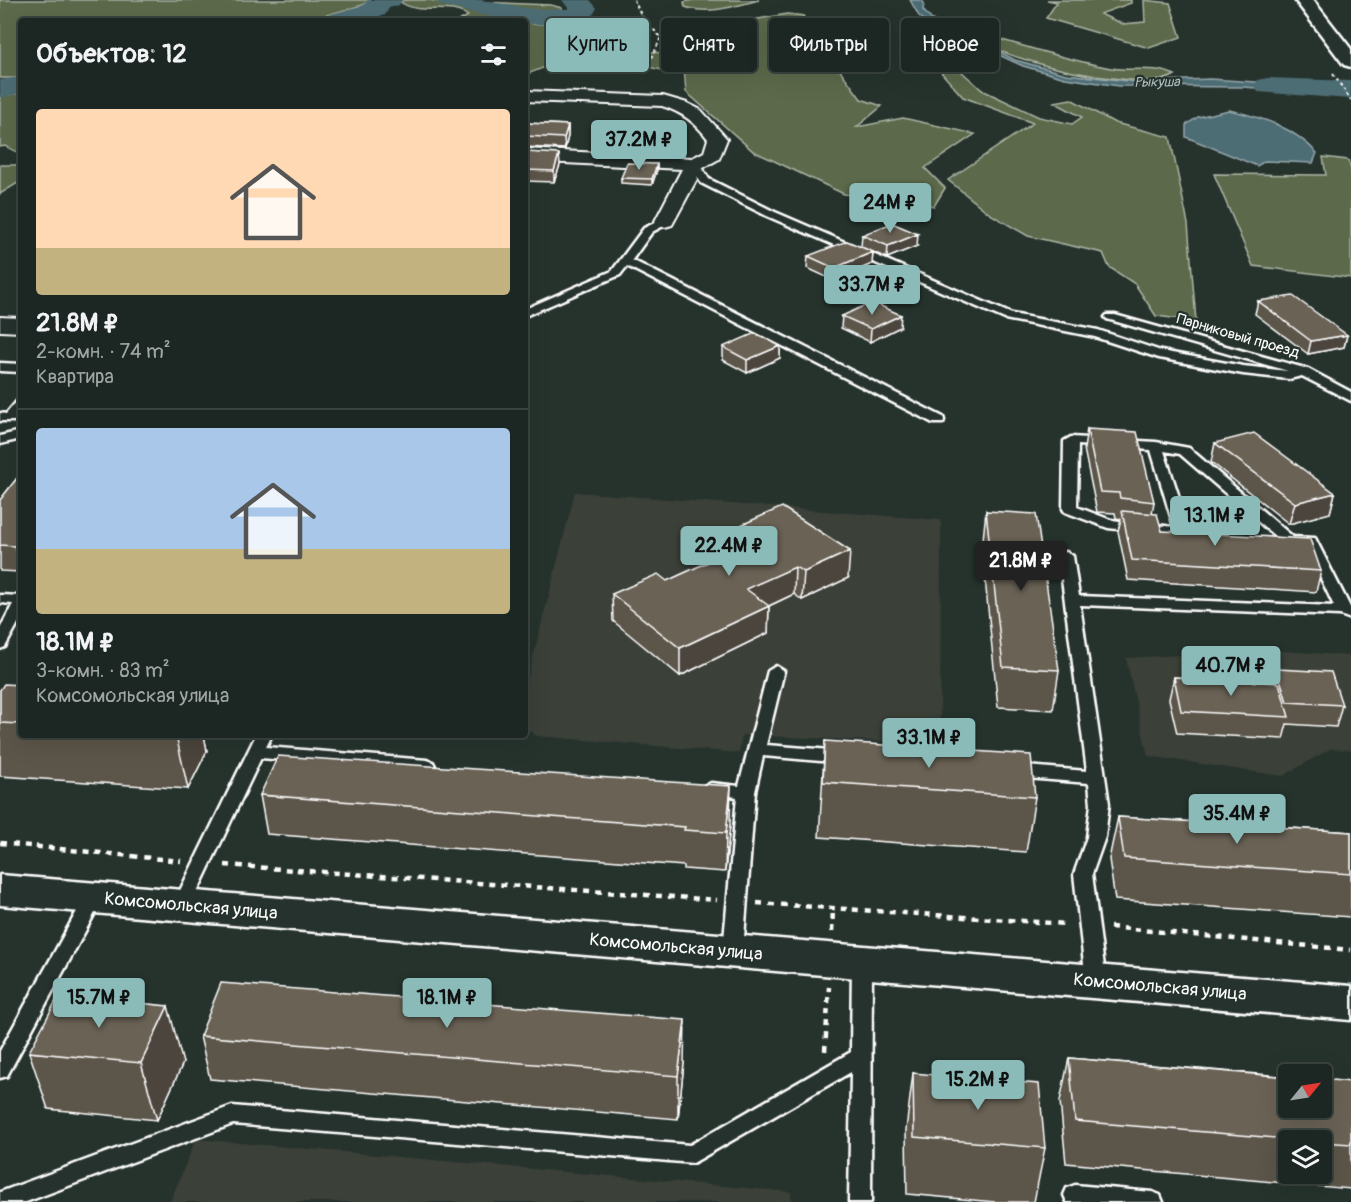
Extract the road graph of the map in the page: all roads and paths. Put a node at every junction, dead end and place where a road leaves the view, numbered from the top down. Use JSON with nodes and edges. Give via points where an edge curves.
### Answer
{"nodes":[{"id":1,"x":634,"y":0,"type":"edge"},
{"id":2,"x":1304,"y":0,"type":"edge"},
{"id":3,"x":652,"y":58,"type":"dead end"},
{"id":4,"x":1351,"y":61,"type":"edge"},
{"id":5,"x":1332,"y":72,"type":"dead end"},
{"id":6,"x":528,"y":96,"type":"edge"},
{"id":7,"x":1351,"y":100,"type":"edge"},
{"id":8,"x":528,"y":155,"type":"edge"},
{"id":9,"x":695,"y":164,"type":"junction"},
{"id":10,"x":665,"y":221,"type":"joint"},
{"id":11,"x":624,"y":260,"type":"junction"},
{"id":12,"x":528,"y":312,"type":"edge"},
{"id":13,"x":1111,"y":317,"type":"dead end"},
{"id":14,"x":0,"y":324,"type":"edge"},
{"id":15,"x":18,"y":325,"type":"edge"},
{"id":16,"x":0,"y":367,"type":"edge"},
{"id":17,"x":18,"y":368,"type":"edge"},
{"id":18,"x":1304,"y":372,"type":"junction"},
{"id":19,"x":1351,"y":397,"type":"edge"},
{"id":20,"x":18,"y":407,"type":"edge"},
{"id":21,"x":0,"y":417,"type":"edge"},
{"id":22,"x":938,"y":420,"type":"dead end"},
{"id":23,"x":18,"y":436,"type":"edge"},
{"id":24,"x":0,"y":440,"type":"edge"},
{"id":25,"x":1156,"y":446,"type":"junction"},
{"id":26,"x":1183,"y":532,"type":"junction"},
{"id":27,"x":1218,"y":535,"type":"edge"},
{"id":28,"x":1264,"y":538,"type":"edge"},
{"id":29,"x":1288,"y":540,"type":"junction"},
{"id":30,"x":1066,"y":556,"type":"dead end"},
{"id":31,"x":0,"y":599,"type":"edge"},
{"id":32,"x":1071,"y":600,"type":"junction"},
{"id":33,"x":18,"y":602,"type":"edge"},
{"id":34,"x":18,"y":608,"type":"edge"},
{"id":35,"x":1347,"y":614,"type":"edge"},
{"id":36,"x":0,"y":644,"type":"edge"},
{"id":37,"x":776,"y":671,"type":"dead end"},
{"id":38,"x":262,"y":738,"type":"edge"},
{"id":39,"x":757,"y":750,"type":"junction"},
{"id":40,"x":255,"y":752,"type":"junction"},
{"id":41,"x":862,"y":759,"type":"edge"},
{"id":42,"x":442,"y":767,"type":"edge"},
{"id":43,"x":1002,"y":770,"type":"edge"},
{"id":44,"x":1096,"y":778,"type":"junction"},
{"id":45,"x":700,"y":788,"type":"edge"},
{"id":46,"x":746,"y":792,"type":"junction"},
{"id":47,"x":1096,"y":837,"type":"junction"},
{"id":48,"x":1119,"y":839,"type":"edge"},
{"id":49,"x":0,"y":843,"type":"edge"},
{"id":50,"x":202,"y":863,"type":"junction"},
{"id":51,"x":0,"y":890,"type":"edge"},
{"id":52,"x":94,"y":898,"type":"junction"},
{"id":53,"x":737,"y":902,"type":"junction"},
{"id":54,"x":182,"y":905,"type":"junction"},
{"id":55,"x":1089,"y":925,"type":"junction"},
{"id":56,"x":1351,"y":950,"type":"edge"},
{"id":57,"x":733,"y":951,"type":"junction"},
{"id":58,"x":862,"y":962,"type":"junction"},
{"id":59,"x":1096,"y":982,"type":"junction"},
{"id":60,"x":1351,"y":1003,"type":"edge"},
{"id":61,"x":860,"y":1057,"type":"junction"},
{"id":62,"x":0,"y":1070,"type":"edge"},
{"id":63,"x":1075,"y":1196,"type":"dead end"},
{"id":64,"x":0,"y":1202,"type":"edge"},
{"id":65,"x":860,"y":1202,"type":"edge"},
{"id":66,"x":1145,"y":1202,"type":"edge"}],
"edges":[{"from":1,"to":3,"type":"path","via":[[643,19],[661,37]]},
{"from":2,"to":4,"type":"main road"},
{"from":5,"to":7,"type":"path"},
{"from":6,"to":9,"type":"street","via":[[646,99],[684,106],[703,119],[718,139],[712,155]]},
{"from":8,"to":9,"type":"street"},
{"from":9,"to":10,"type":"street"},
{"from":9,"to":18,"type":"lane","via":[[705,181],[771,214],[1009,317],[1243,370],[1289,375]]},
{"from":10,"to":11,"type":"lane","via":[[648,230]]},
{"from":11,"to":12,"type":"lane","via":[[616,273]]},
{"from":11,"to":22,"type":"lane"},
{"from":13,"to":18,"type":"lane","name":"Парниковый проезд"},
{"from":14,"to":15,"type":"street"},
{"from":16,"to":17,"type":"lane"},
{"from":18,"to":19,"type":"lane","name":"Парниковый проезд"},
{"from":20,"to":21,"type":"lane","via":[[9,417]]},
{"from":23,"to":24,"type":"lane"},
{"from":25,"to":26,"type":"lane"},
{"from":25,"to":26,"type":"lane","via":[[1071,441],[1070,509],[1108,524]]},
{"from":25,"to":29,"type":"lane","via":[[1184,451]]},
{"from":26,"to":27,"type":"lane"},
{"from":28,"to":29,"type":"lane"},
{"from":29,"to":35,"type":"lane","via":[[1310,541]]},
{"from":30,"to":32,"type":"lane"},
{"from":31,"to":33,"type":"lane"},
{"from":32,"to":35,"type":"lane"},
{"from":32,"to":44,"type":"lane"},
{"from":34,"to":36,"type":"lane"},
{"from":37,"to":39,"type":"lane"},
{"from":38,"to":40,"type":"lane"},
{"from":39,"to":41,"type":"lane"},
{"from":39,"to":46,"type":"lane"},
{"from":40,"to":42,"type":"lane"},
{"from":40,"to":50,"type":"lane"},
{"from":43,"to":44,"type":"lane"},
{"from":44,"to":47,"type":"lane","via":[[1100,804]]},
{"from":45,"to":46,"type":"lane"},
{"from":46,"to":53,"type":"lane"},
{"from":47,"to":48,"type":"lane"},
{"from":47,"to":55,"type":"lane","via":[[1083,874]]},
{"from":49,"to":50,"type":"path"},
{"from":50,"to":53,"type":"path"},
{"from":50,"to":54,"type":"lane"},
{"from":51,"to":52,"type":"main road","name":"Комсомольская улица"},
{"from":52,"to":54,"type":"main road","name":"Комсомольская улица"},
{"from":52,"to":62,"type":"lane"},
{"from":53,"to":55,"type":"path"},
{"from":53,"to":57,"type":"lane"},
{"from":54,"to":57,"type":"main road","name":"Комсомольская улица"},
{"from":55,"to":56,"type":"path"},
{"from":55,"to":59,"type":"lane"},
{"from":57,"to":58,"type":"main road","name":"Комсомольская улица"},
{"from":58,"to":59,"type":"main road","name":"Комсомольская улица"},
{"from":58,"to":61,"type":"lane"},
{"from":59,"to":60,"type":"main road","name":"Комсомольская улица"},
{"from":61,"to":64,"type":"lane","via":[[693,1154],[232,1115]]},
{"from":61,"to":65,"type":"lane"},
{"from":63,"to":66,"type":"lane"}]}
